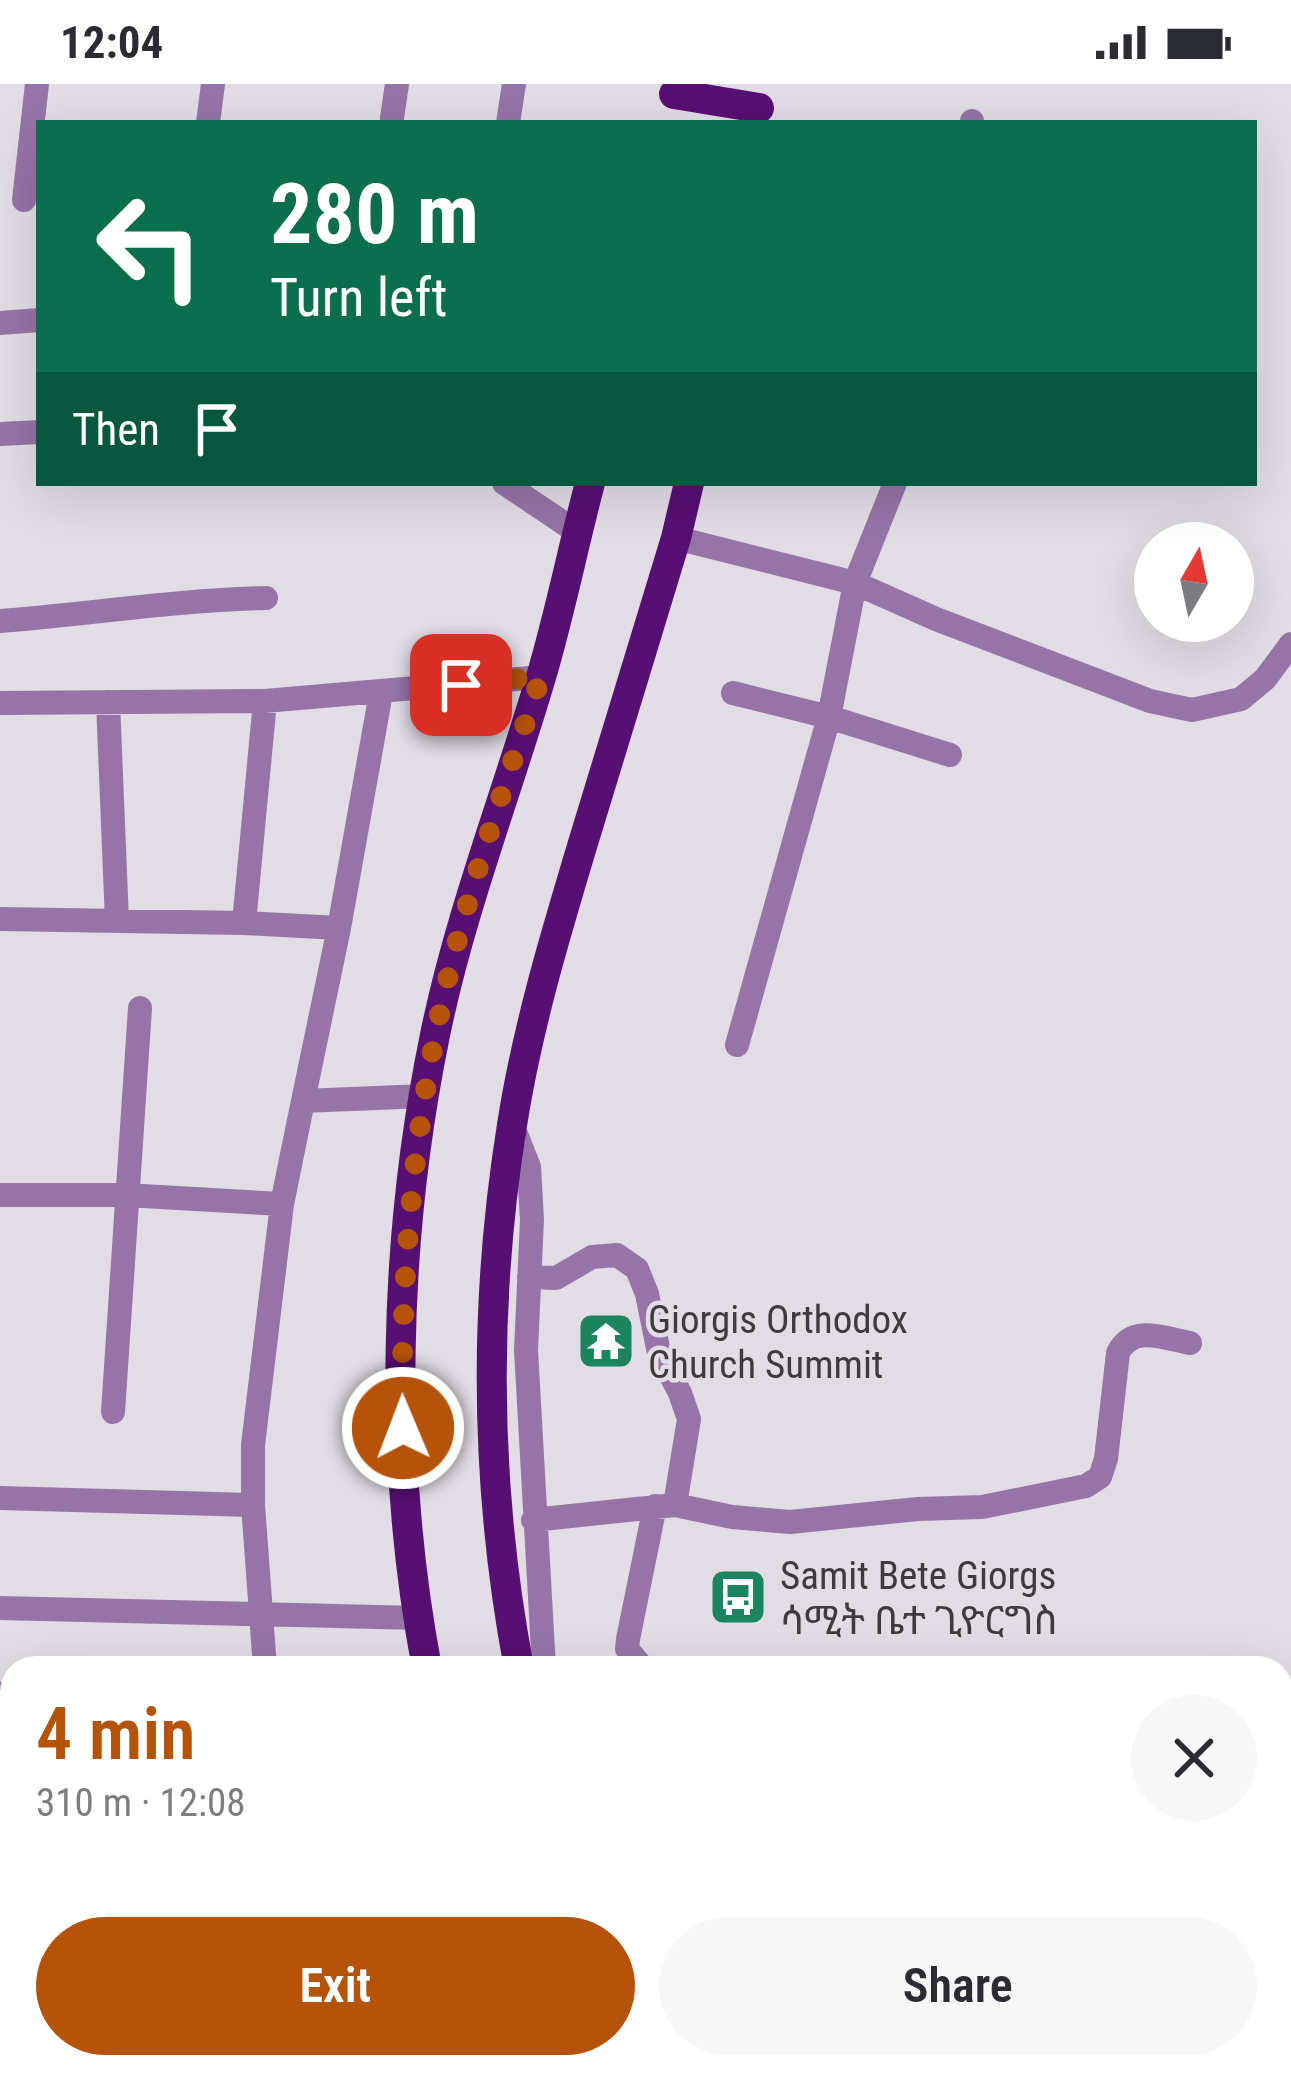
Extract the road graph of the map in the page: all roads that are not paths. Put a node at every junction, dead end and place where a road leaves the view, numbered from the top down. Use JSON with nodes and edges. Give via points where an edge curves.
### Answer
{"nodes":[{"id":1,"x":37,"y":84,"type":"edge"},
{"id":2,"x":213,"y":84,"type":"edge"},
{"id":3,"x":397,"y":84,"type":"edge"},
{"id":4,"x":514,"y":84,"type":"edge"},
{"id":5,"x":673,"y":100,"type":"edge"},
{"id":6,"x":759,"y":105,"type":"edge"},
{"id":7,"x":392,"y":118,"type":"dead end"},
{"id":8,"x":208,"y":120,"type":"edge"},
{"id":9,"x":508,"y":120,"type":"edge"},
{"id":10,"x":21,"y":200,"type":"edge"},
{"id":11,"x":36,"y":320,"type":"edge"},
{"id":12,"x":0,"y":323,"type":"edge"},
{"id":13,"x":36,"y":432,"type":"edge"},
{"id":14,"x":0,"y":434,"type":"edge"},
{"id":15,"x":509,"y":486,"type":"edge"},
{"id":16,"x":589,"y":486,"type":"edge"},
{"id":17,"x":688,"y":486,"type":"edge"},
{"id":18,"x":894,"y":486,"type":"edge"},
{"id":19,"x":578,"y":532,"type":"junction"},
{"id":20,"x":676,"y":538,"type":"junction"},
{"id":21,"x":855,"y":583,"type":"junction"},
{"id":22,"x":266,"y":598,"type":"dead end"},
{"id":23,"x":0,"y":621,"type":"edge"},
{"id":24,"x":1291,"y":644,"type":"edge"},
{"id":25,"x":541,"y":676,"type":"junction"},
{"id":26,"x":381,"y":693,"type":"junction"},
{"id":27,"x":733,"y":693,"type":"dead end"},
{"id":28,"x":265,"y":701,"type":"junction"},
{"id":29,"x":108,"y":702,"type":"junction"},
{"id":30,"x":0,"y":703,"type":"edge"},
{"id":31,"x":829,"y":717,"type":"junction"},
{"id":32,"x":950,"y":755,"type":"dead end"},
{"id":33,"x":0,"y":919,"type":"edge"},
{"id":34,"x":117,"y":921,"type":"junction"},
{"id":35,"x":244,"y":922,"type":"junction"},
{"id":36,"x":339,"y":928,"type":"junction"},
{"id":37,"x":140,"y":1008,"type":"dead end"},
{"id":38,"x":737,"y":1045,"type":"dead end"},
{"id":39,"x":425,"y":1096,"type":"junction"},
{"id":40,"x":303,"y":1101,"type":"junction"},
{"id":41,"x":512,"y":1124,"type":"junction"},
{"id":42,"x":0,"y":1195,"type":"edge"},
{"id":43,"x":124,"y":1195,"type":"junction"},
{"id":44,"x":281,"y":1204,"type":"junction"},
{"id":45,"x":529,"y":1277,"type":"junction"},
{"id":46,"x":1190,"y":1343,"type":"dead end"},
{"id":47,"x":113,"y":1412,"type":"dead end"},
{"id":48,"x":0,"y":1498,"type":"edge"},
{"id":49,"x":253,"y":1505,"type":"junction"},
{"id":50,"x":665,"y":1506,"type":"junction"},
{"id":51,"x":532,"y":1520,"type":"junction"},
{"id":52,"x":0,"y":1609,"type":"edge"},
{"id":53,"x":262,"y":1616,"type":"junction"},
{"id":54,"x":418,"y":1618,"type":"junction"},
{"id":55,"x":264,"y":1656,"type":"edge"},
{"id":56,"x":425,"y":1656,"type":"edge"},
{"id":57,"x":517,"y":1656,"type":"edge"},
{"id":58,"x":543,"y":1656,"type":"edge"},
{"id":59,"x":633,"y":1656,"type":"edge"}],
"edges":[{"from":1,"to":10,"type":"street"},
{"from":2,"to":8,"type":"street"},
{"from":3,"to":7,"type":"street"},
{"from":4,"to":9,"type":"street"},
{"from":5,"to":6,"type":"main road"},
{"from":11,"to":12,"type":"street"},
{"from":13,"to":14,"type":"street"},
{"from":15,"to":19,"type":"street"},
{"from":16,"to":19,"type":"main road"},
{"from":17,"to":20,"type":"main road"},
{"from":18,"to":21,"type":"street"},
{"from":19,"to":25,"type":"main road"},
{"from":20,"to":21,"type":"street"},
{"from":20,"to":41,"type":"main road","via":[[542,980]]},
{"from":21,"to":24,"type":"street","via":[[1129,693],[1192,710],[1240,699]]},
{"from":21,"to":31,"type":"street"},
{"from":22,"to":23,"type":"street"},
{"from":25,"to":26,"type":"street"},
{"from":25,"to":39,"type":"main road","via":[[468,908]]},
{"from":26,"to":28,"type":"street"},
{"from":26,"to":36,"type":"street"},
{"from":27,"to":31,"type":"street"},
{"from":28,"to":29,"type":"street"},
{"from":28,"to":35,"type":"street"},
{"from":29,"to":30,"type":"street"},
{"from":29,"to":34,"type":"street"},
{"from":31,"to":32,"type":"street"},
{"from":31,"to":38,"type":"street"},
{"from":33,"to":34,"type":"street"},
{"from":34,"to":35,"type":"street"},
{"from":35,"to":36,"type":"street"},
{"from":36,"to":40,"type":"street"},
{"from":37,"to":43,"type":"street"},
{"from":39,"to":40,"type":"street"},
{"from":39,"to":54,"type":"main road","via":[[407,1234],[402,1391]]},
{"from":40,"to":44,"type":"street"},
{"from":41,"to":45,"type":"street","via":[[529,1167]]},
{"from":41,"to":57,"type":"main road","via":[[491,1363],[495,1507]]},
{"from":42,"to":43,"type":"street"},
{"from":43,"to":44,"type":"street"},
{"from":43,"to":47,"type":"street"},
{"from":44,"to":49,"type":"street","via":[[256,1406]]},
{"from":45,"to":50,"type":"street","via":[[556,1278],[592,1257],[616,1255],[637,1269],[659,1353],[689,1419]]},
{"from":45,"to":51,"type":"street"},
{"from":46,"to":50,"type":"street","via":[[1138,1334],[1123,1342],[1106,1459],[1086,1486],[982,1507],[790,1522]]},
{"from":48,"to":49,"type":"street"},
{"from":49,"to":53,"type":"street"},
{"from":50,"to":51,"type":"street"},
{"from":50,"to":59,"type":"street","via":[[628,1639]]},
{"from":51,"to":58,"type":"street"},
{"from":52,"to":53,"type":"street"},
{"from":53,"to":54,"type":"street"},
{"from":53,"to":55,"type":"street"},
{"from":54,"to":56,"type":"main road"}]}
